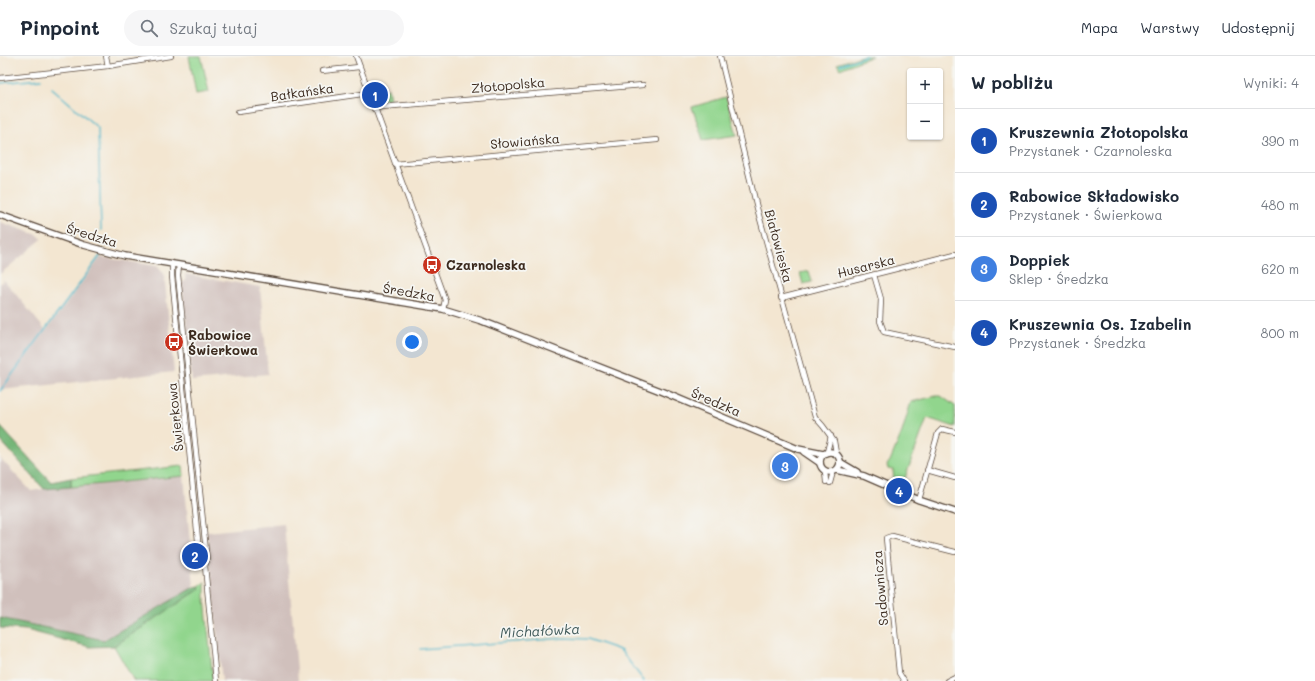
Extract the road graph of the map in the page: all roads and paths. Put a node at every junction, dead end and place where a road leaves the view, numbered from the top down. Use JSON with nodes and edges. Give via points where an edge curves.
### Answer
{"nodes":[{"id":1,"x":106,"y":56,"type":"edge"},
{"id":2,"x":171,"y":56,"type":"edge"},
{"id":3,"x":356,"y":56,"type":"edge"},
{"id":4,"x":720,"y":56,"type":"edge"},
{"id":5,"x":108,"y":66,"type":"junction"},
{"id":6,"x":359,"y":67,"type":"junction"},
{"id":7,"x":322,"y":71,"type":"dead end"},
{"id":8,"x":0,"y":78,"type":"edge"},
{"id":9,"x":643,"y":85,"type":"dead end"},
{"id":10,"x":369,"y":93,"type":"junction"},
{"id":11,"x":374,"y":109,"type":"junction"},
{"id":12,"x":238,"y":112,"type":"dead end"},
{"id":13,"x":657,"y":140,"type":"dead end"},
{"id":14,"x":395,"y":164,"type":"junction"},
{"id":15,"x":0,"y":215,"type":"edge"},
{"id":16,"x":955,"y":254,"type":"edge"},
{"id":17,"x":176,"y":264,"type":"junction"},
{"id":18,"x":874,"y":275,"type":"junction"},
{"id":19,"x":781,"y":298,"type":"junction"},
{"id":20,"x":443,"y":309,"type":"junction"},
{"id":21,"x":955,"y":347,"type":"edge"},
{"id":22,"x":955,"y":432,"type":"edge"},
{"id":23,"x":831,"y":436,"type":"junction"},
{"id":24,"x":798,"y":449,"type":"junction"},
{"id":25,"x":825,"y":453,"type":"junction"},
{"id":26,"x":836,"y":453,"type":"junction"},
{"id":27,"x":840,"y":462,"type":"junction"},
{"id":28,"x":820,"y":464,"type":"junction"},
{"id":29,"x":927,"y":470,"type":"junction"},
{"id":30,"x":825,"y":471,"type":"junction"},
{"id":31,"x":835,"y":471,"type":"junction"},
{"id":32,"x":864,"y":476,"type":"junction"},
{"id":33,"x":955,"y":478,"type":"edge"},
{"id":34,"x":919,"y":500,"type":"junction"},
{"id":35,"x":955,"y":512,"type":"edge"},
{"id":36,"x":955,"y":552,"type":"edge"},
{"id":37,"x":955,"y":676,"type":"edge"},
{"id":38,"x":216,"y":681,"type":"edge"},
{"id":39,"x":904,"y":681,"type":"edge"},
{"id":40,"x":947,"y":681,"type":"edge"}],
"edges":[{"from":1,"to":5,"type":"street"},
{"from":2,"to":5,"type":"street"},
{"from":3,"to":6,"type":"street"},
{"from":4,"to":19,"type":"street","name":"Białowieska"},
{"from":5,"to":8,"type":"street"},
{"from":6,"to":7,"type":"street"},
{"from":6,"to":10,"type":"street"},
{"from":9,"to":11,"type":"street","name":"Złotopolska"},
{"from":10,"to":11,"type":"street"},
{"from":10,"to":12,"type":"street","name":"Bałkańska"},
{"from":11,"to":14,"type":"street"},
{"from":13,"to":14,"type":"street","name":"Słowiańska"},
{"from":14,"to":20,"type":"street","via":[[445,300]]},
{"from":15,"to":17,"type":"street","name":"Średzka","via":[[101,250]]},
{"from":16,"to":18,"type":"street","name":"Husarska"},
{"from":17,"to":20,"type":"street","name":"Średzka"},
{"from":17,"to":38,"type":"street","name":"Świerkowa","via":[[172,276],[200,561],[205,566]]},
{"from":18,"to":19,"type":"street","name":"Husarska"},
{"from":18,"to":21,"type":"street","via":[[881,298],[880,321],[884,332]]},
{"from":19,"to":23,"type":"street","name":"Białowieska","via":[[815,417]]},
{"from":20,"to":24,"type":"street","name":"Średzka","via":[[482,321],[652,387]]},
{"from":22,"to":29,"type":"street","via":[[940,430]]},
{"from":23,"to":25,"type":"street"},
{"from":23,"to":26,"type":"street","name":"Białowieska"},
{"from":24,"to":25,"type":"street","name":"Średzka"},
{"from":24,"to":28,"type":"street","name":"Średzka"},
{"from":25,"to":26,"type":"street"},
{"from":25,"to":28,"type":"street","via":[[820,458]]},
{"from":26,"to":27,"type":"street"},
{"from":27,"to":31,"type":"street"},
{"from":27,"to":32,"type":"street"},
{"from":28,"to":30,"type":"street"},
{"from":29,"to":33,"type":"street"},
{"from":29,"to":34,"type":"street"},
{"from":30,"to":31,"type":"street"},
{"from":30,"to":31,"type":"street","via":[[828,483]]},
{"from":31,"to":32,"type":"street"},
{"from":32,"to":34,"type":"street"},
{"from":34,"to":35,"type":"street"},
{"from":36,"to":39,"type":"street","name":"Sadownicza","via":[[892,536],[886,538],[899,672]]},
{"from":37,"to":40,"type":"street"}]}
